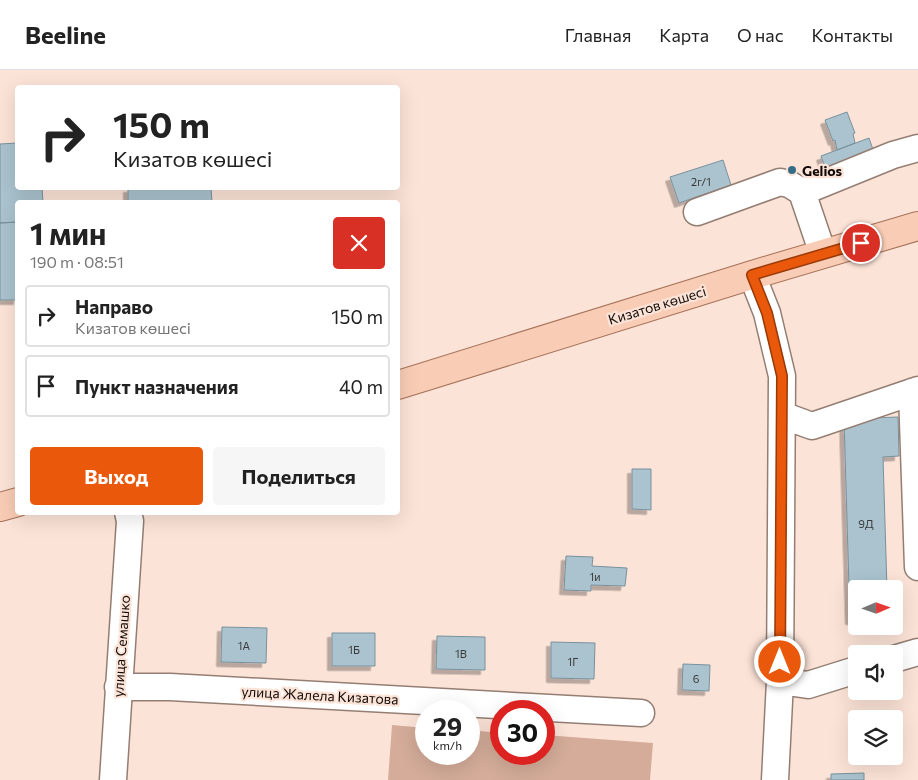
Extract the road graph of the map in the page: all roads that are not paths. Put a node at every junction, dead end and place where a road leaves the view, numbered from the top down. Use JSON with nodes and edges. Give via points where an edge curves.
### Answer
{"nodes":[{"id":1,"x":918,"y":148,"type":"edge"},
{"id":2,"x":802,"y":192,"type":"junction"},
{"id":3,"x":697,"y":212,"type":"dead end"},
{"id":4,"x":918,"y":226,"type":"edge"},
{"id":5,"x":823,"y":254,"type":"junction"},
{"id":6,"x":752,"y":275,"type":"junction"},
{"id":7,"x":400,"y":384,"type":"edge"},
{"id":8,"x":915,"y":391,"type":"edge"},
{"id":9,"x":782,"y":415,"type":"junction"},
{"id":10,"x":15,"y":503,"type":"edge"},
{"id":11,"x":0,"y":507,"type":"edge"},
{"id":12,"x":129,"y":515,"type":"edge"},
{"id":13,"x":918,"y":567,"type":"edge"},
{"id":14,"x":918,"y":652,"type":"edge"},
{"id":15,"x":903,"y":656,"type":"edge"},
{"id":16,"x":848,"y":672,"type":"edge"},
{"id":17,"x":780,"y":681,"type":"junction"},
{"id":18,"x":118,"y":688,"type":"junction"},
{"id":19,"x":641,"y":713,"type":"dead end"},
{"id":20,"x":113,"y":780,"type":"edge"},
{"id":21,"x":775,"y":780,"type":"edge"}],
"edges":[{"from":1,"to":2,"type":"street"},
{"from":2,"to":3,"type":"street","via":[[780,182]]},
{"from":2,"to":5,"type":"street"},
{"from":4,"to":5,"type":"main road","name":"Кизатов көшесі"},
{"from":5,"to":6,"type":"main road","name":"Кизатов көшесі"},
{"from":6,"to":7,"type":"main road","name":"Кизатов көшесі"},
{"from":6,"to":9,"type":"street","via":[[767,313],[782,376]]},
{"from":8,"to":9,"type":"street","via":[[812,426]]},
{"from":8,"to":13,"type":"street"},
{"from":9,"to":17,"type":"street"},
{"from":10,"to":11,"type":"main road"},
{"from":12,"to":18,"type":"street","name":"улица Семашко"},
{"from":14,"to":15,"type":"street"},
{"from":16,"to":17,"type":"street","via":[[808,685]]},
{"from":17,"to":21,"type":"street"},
{"from":18,"to":19,"type":"street","name":"улица Жалела Кизатова","via":[[170,687]]},
{"from":18,"to":20,"type":"street","name":"улица Семашко"}]}
